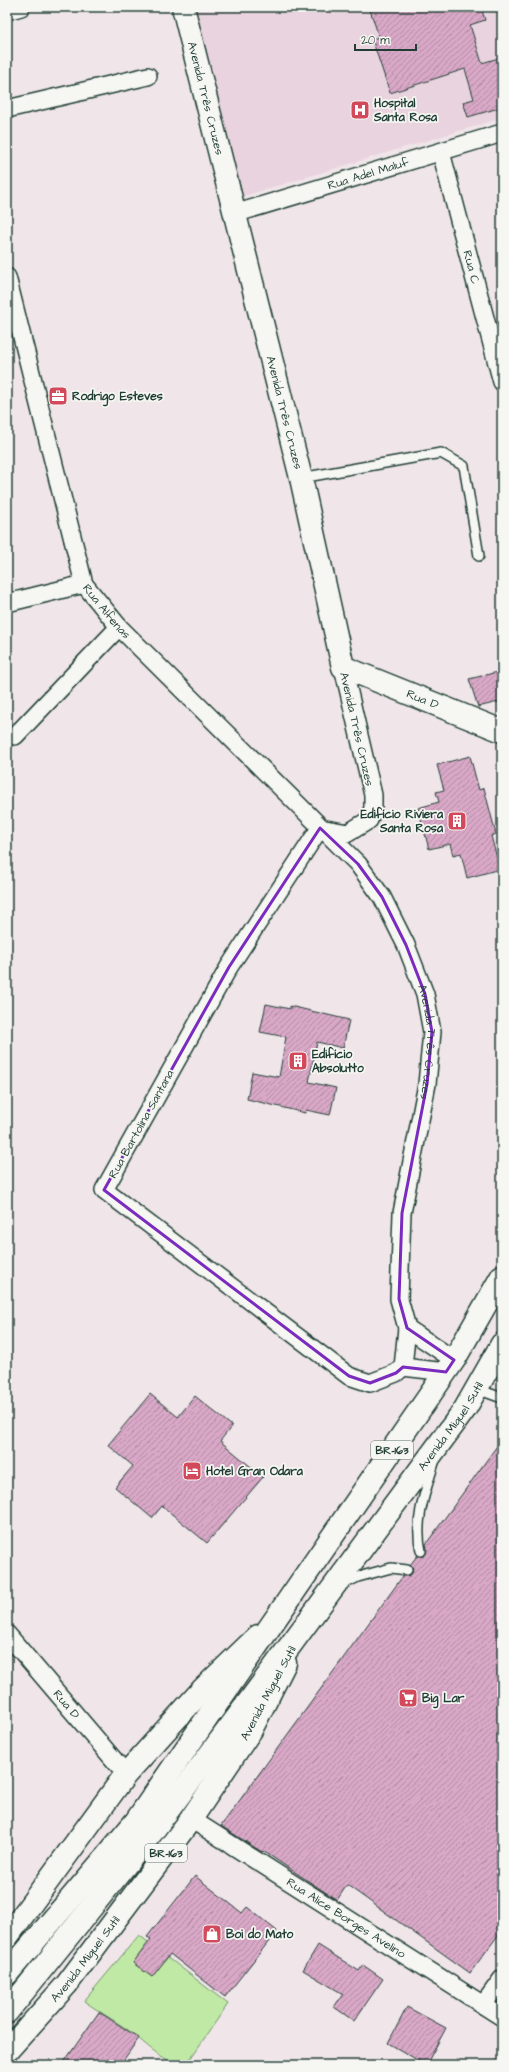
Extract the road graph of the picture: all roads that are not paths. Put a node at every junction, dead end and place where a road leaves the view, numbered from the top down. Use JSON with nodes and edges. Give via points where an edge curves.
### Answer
{"nodes":[{"id":1,"x":21,"y":7,"type":"edge"},
{"id":2,"x":183,"y":7,"type":"edge"},
{"id":3,"x":7,"y":11,"type":"edge"},
{"id":4,"x":148,"y":76,"type":"dead end"},
{"id":5,"x":7,"y":109,"type":"edge"},
{"id":6,"x":502,"y":133,"type":"edge"},
{"id":7,"x":441,"y":152,"type":"junction"},
{"id":8,"x":234,"y":214,"type":"junction"},
{"id":9,"x":7,"y":277,"type":"edge"},
{"id":10,"x":502,"y":382,"type":"edge"},
{"id":11,"x":301,"y":478,"type":"junction"},
{"id":12,"x":479,"y":556,"type":"dead end"},
{"id":13,"x":84,"y":584,"type":"junction"},
{"id":14,"x":7,"y":603,"type":"edge"},
{"id":15,"x":119,"y":627,"type":"junction"},
{"id":16,"x":343,"y":667,"type":"junction"},
{"id":17,"x":502,"y":731,"type":"edge"},
{"id":18,"x":15,"y":736,"type":"dead end"},
{"id":19,"x":320,"y":828,"type":"junction"},
{"id":20,"x":502,"y":1276,"type":"edge"},
{"id":21,"x":407,"y":1328,"type":"junction"},
{"id":22,"x":502,"y":1344,"type":"edge"},
{"id":23,"x":450,"y":1366,"type":"junction"},
{"id":24,"x":402,"y":1367,"type":"junction"},
{"id":25,"x":477,"y":1389,"type":"junction"},
{"id":26,"x":502,"y":1398,"type":"edge"},
{"id":27,"x":440,"y":1444,"type":"junction"},
{"id":28,"x":421,"y":1551,"type":"dead end"},
{"id":29,"x":407,"y":1570,"type":"dead end"},
{"id":30,"x":333,"y":1588,"type":"junction"},
{"id":31,"x":274,"y":1619,"type":"junction"},
{"id":32,"x":7,"y":1634,"type":"edge"},
{"id":33,"x":298,"y":1636,"type":"junction"},
{"id":34,"x":126,"y":1774,"type":"junction"},
{"id":35,"x":191,"y":1819,"type":"junction"},
{"id":36,"x":7,"y":1937,"type":"edge"},
{"id":37,"x":7,"y":1974,"type":"edge"},
{"id":38,"x":502,"y":1979,"type":"edge"},
{"id":39,"x":483,"y":2005,"type":"junction"},
{"id":40,"x":7,"y":2012,"type":"edge"},
{"id":41,"x":502,"y":2017,"type":"edge"},
{"id":42,"x":7,"y":2051,"type":"edge"}],
"edges":[{"from":1,"to":3,"type":"street"},
{"from":2,"to":8,"type":"main road","name":"Avenida Três Cruzes"},
{"from":4,"to":5,"type":"street"},
{"from":6,"to":7,"type":"street","name":"Rua Adel Maluf"},
{"from":7,"to":8,"type":"street","name":"Rua Adel Maluf"},
{"from":7,"to":10,"type":"street","name":"Rua C"},
{"from":8,"to":11,"type":"main road","name":"Avenida Três Cruzes"},
{"from":9,"to":13,"type":"street","name":"Rua Alfenas"},
{"from":11,"to":12,"type":"lane","via":[[441,454],[464,466]]},
{"from":11,"to":16,"type":"main road","name":"Avenida Três Cruzes"},
{"from":13,"to":14,"type":"street"},
{"from":13,"to":15,"type":"street","name":"Rua Alfenas"},
{"from":15,"to":18,"type":"street"},
{"from":15,"to":19,"type":"street","name":"Rua Alfenas"},
{"from":16,"to":17,"type":"main road","name":"Rua D"},
{"from":16,"to":19,"type":"street","name":"Avenida Três Cruzes","via":[[373,795],[373,808],[369,820],[348,833]]},
{"from":19,"to":21,"type":"street","name":"Avenida Três Cruzes","via":[[358,864],[382,897],[406,945],[425,994],[432,1032],[427,1084],[402,1213],[399,1299]]},
{"from":19,"to":24,"type":"street","name":"Rua Bartolina Santana","via":[[229,967],[104,1190],[349,1376],[370,1383],[396,1373]]},
{"from":20,"to":23,"type":"main road","number":"BR-163"},
{"from":21,"to":23,"type":"street"},
{"from":21,"to":24,"type":"street"},
{"from":22,"to":25,"type":"main road","name":"Avenida Miguel Sutil","number":"BR-163"},
{"from":23,"to":24,"type":"street"},
{"from":23,"to":31,"type":"main road","number":"BR-163"},
{"from":25,"to":26,"type":"lane"},
{"from":25,"to":27,"type":"main road","name":"Avenida Miguel Sutil","number":"BR-163"},
{"from":27,"to":28,"type":"lane","via":[[420,1513],[417,1535]]},
{"from":27,"to":30,"type":"main road","name":"Avenida Miguel Sutil","number":"BR-163"},
{"from":29,"to":30,"type":"lane","via":[[391,1568],[358,1577]]},
{"from":30,"to":33,"type":"main road","name":"Avenida Miguel Sutil","number":"BR-163"},
{"from":31,"to":34,"type":"main road","number":"BR-163","via":[[202,1689]]},
{"from":31,"to":37,"type":"main road","number":"BR-163","via":[[136,1821]]},
{"from":32,"to":34,"type":"street","name":"Rua D"},
{"from":33,"to":35,"type":"main road","name":"Avenida Miguel Sutil","number":"BR-163","via":[[251,1730]]},
{"from":33,"to":40,"type":"main road","number":"BR-163","via":[[153,1831]]},
{"from":34,"to":36,"type":"main road","number":"BR-163"},
{"from":35,"to":39,"type":"street","name":"Rua Alice Borges Avelino"},
{"from":35,"to":42,"type":"main road","name":"Avenida Miguel Sutil","number":"BR-163","via":[[67,1984]]},
{"from":38,"to":39,"type":"street"},
{"from":39,"to":41,"type":"street","name":"Rua Alice Borges Avelino"}]}
